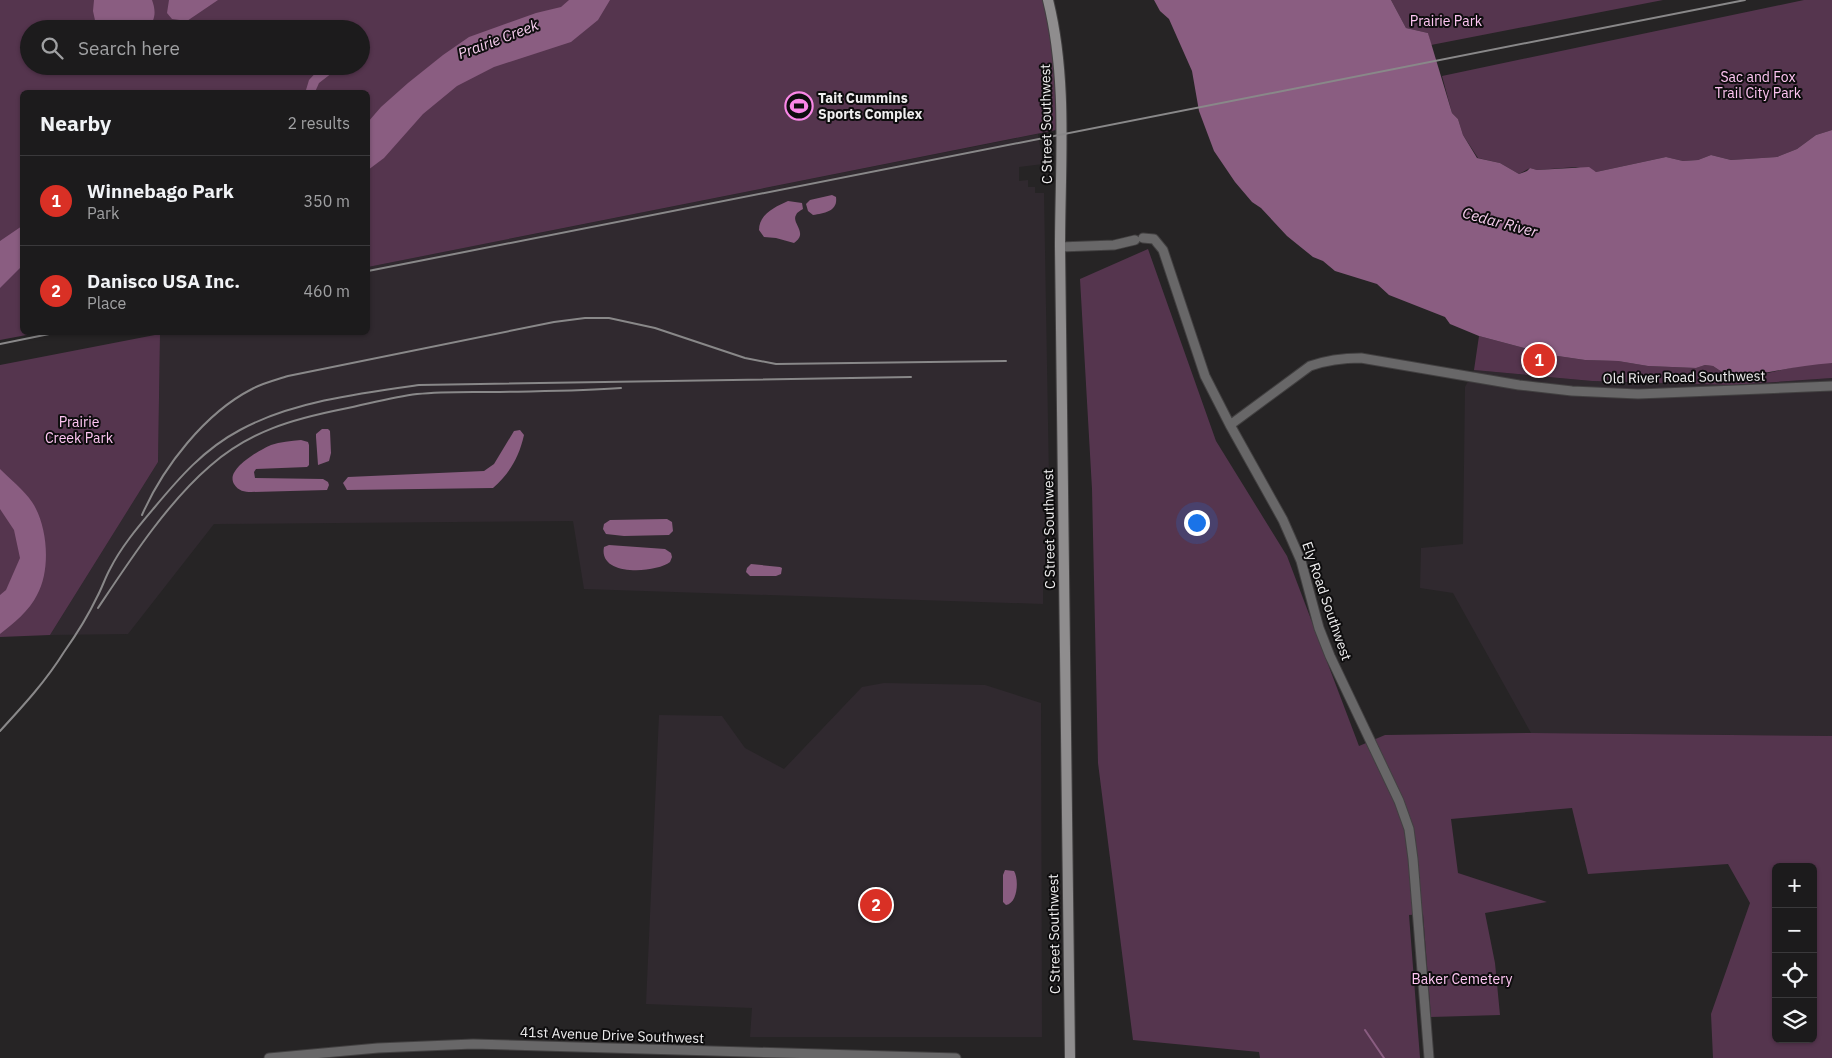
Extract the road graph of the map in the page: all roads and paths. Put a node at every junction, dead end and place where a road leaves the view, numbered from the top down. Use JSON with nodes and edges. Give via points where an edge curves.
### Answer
{"nodes":[{"id":1,"x":1048,"y":0,"type":"edge"},
{"id":2,"x":1060,"y":247,"type":"junction"},
{"id":3,"x":1832,"y":386,"type":"edge"},
{"id":4,"x":1230,"y":425,"type":"junction"},
{"id":5,"x":269,"y":1058,"type":"edge"},
{"id":6,"x":956,"y":1058,"type":"edge"},
{"id":7,"x":1070,"y":1058,"type":"edge"},
{"id":8,"x":1430,"y":1058,"type":"edge"}],
"edges":[{"from":1,"to":2,"type":"main road","name":"C Street Southwest","via":[[1059,62]]},
{"from":2,"to":4,"type":"street","name":"Ely Road Southwest","via":[[1114,245],[1154,239],[1163,250],[1205,376]]},
{"from":2,"to":7,"type":"main road","name":"C Street Southwest"},
{"from":3,"to":4,"type":"street","name":"Old River Road Southwest","via":[[1638,394],[1572,391],[1361,358],[1340,358],[1310,366]]},
{"from":4,"to":8,"type":"street","name":"Ely Road Southwest","via":[[1287,528],[1301,560],[1330,656],[1399,801],[1408,829]]},
{"from":5,"to":6,"type":"street","name":"41st Avenue Drive Southwest","via":[[378,1048],[473,1044]]}]}
